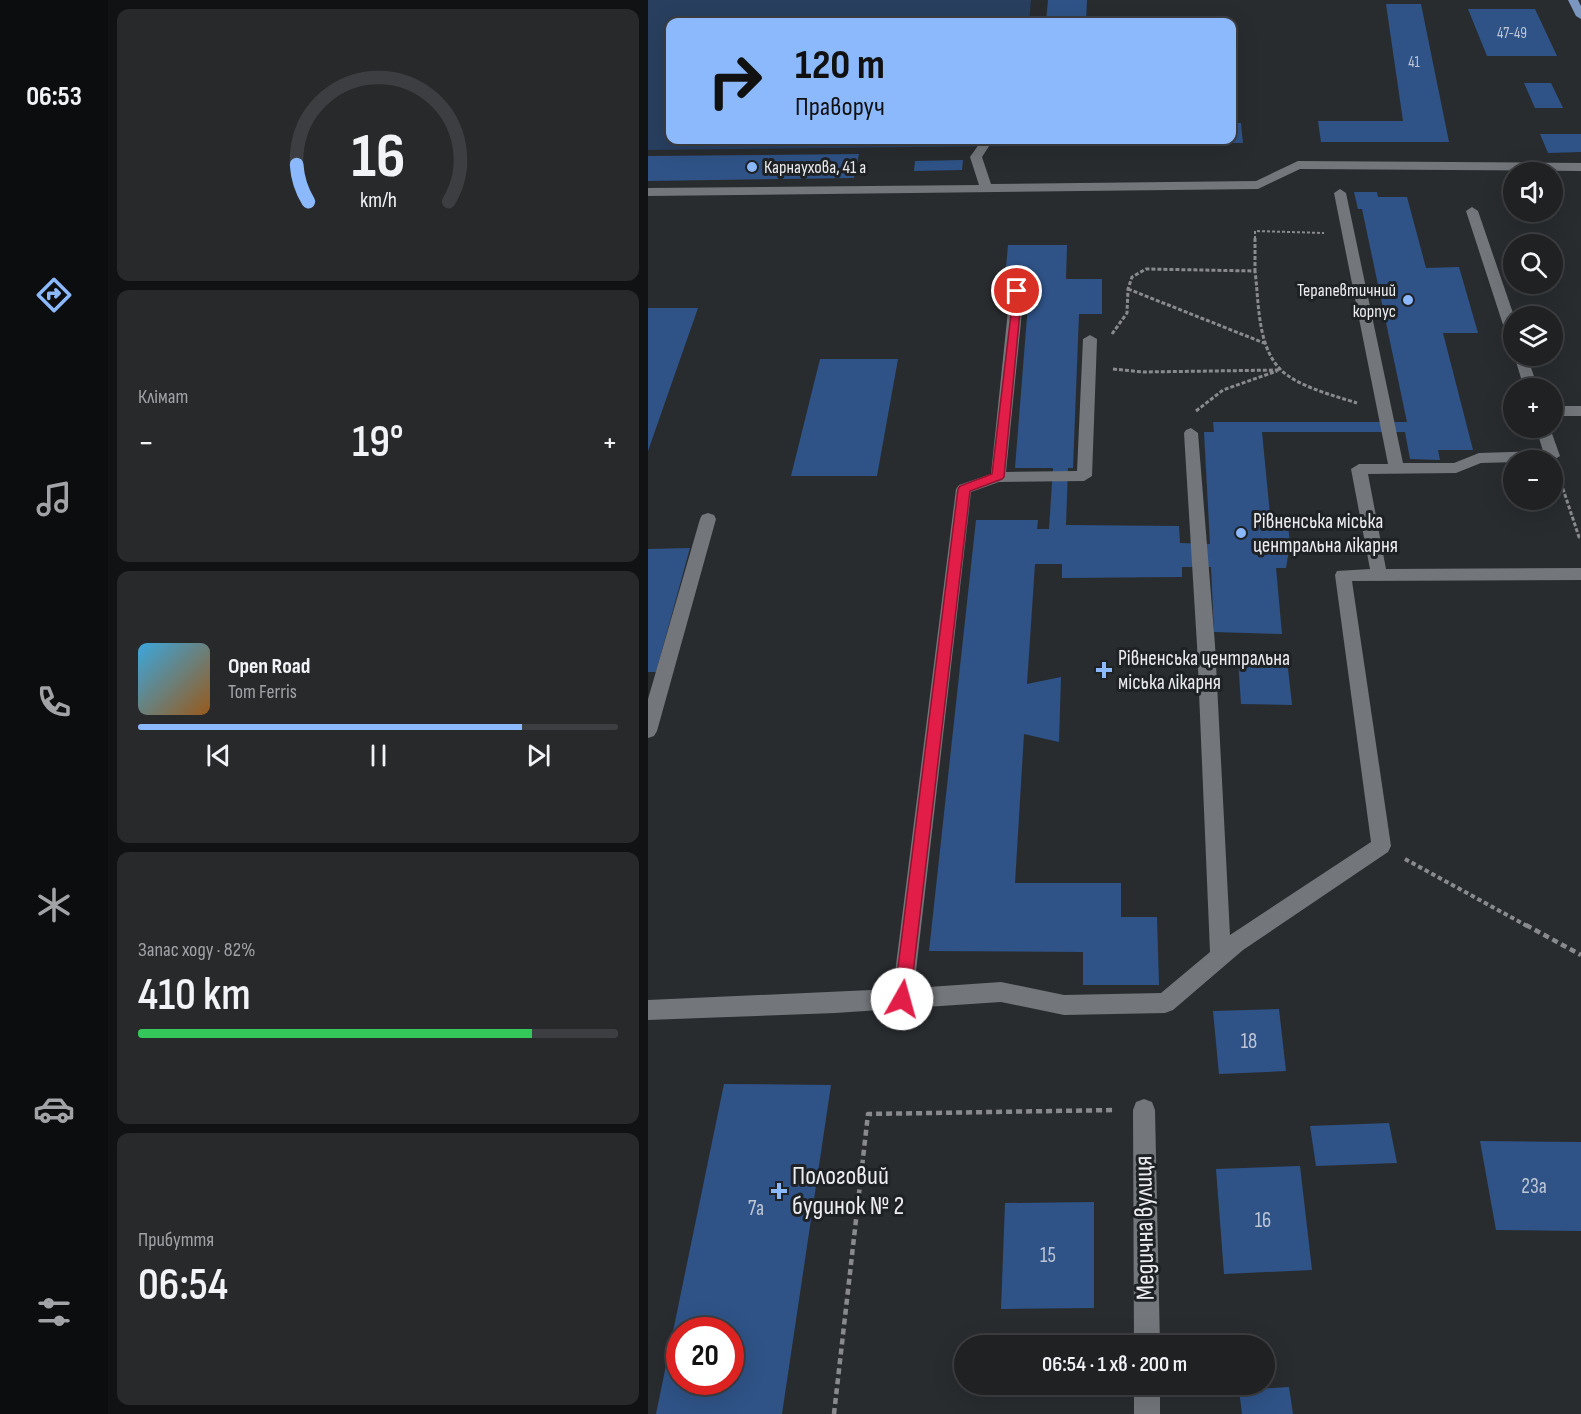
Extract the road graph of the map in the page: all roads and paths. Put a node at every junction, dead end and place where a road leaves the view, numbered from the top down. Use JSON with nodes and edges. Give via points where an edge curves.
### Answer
{"nodes":[{"id":1,"x":1573,"y":0,"type":"edge"},
{"id":2,"x":1581,"y":16,"type":"edge"},
{"id":3,"x":985,"y":144,"type":"edge"},
{"id":4,"x":1581,"y":167,"type":"edge"},
{"id":5,"x":986,"y":187,"type":"junction"},
{"id":6,"x":648,"y":192,"type":"edge"},
{"id":7,"x":1340,"y":193,"type":"dead end"},
{"id":8,"x":1472,"y":212,"type":"dead end"},
{"id":9,"x":1348,"y":234,"type":"junction"},
{"id":10,"x":1255,"y":271,"type":"junction"},
{"id":11,"x":1128,"y":289,"type":"junction"},
{"id":12,"x":1017,"y":291,"type":"dead end"},
{"id":13,"x":1504,"y":306,"type":"edge"},
{"id":14,"x":1110,"y":338,"type":"dead end"},
{"id":15,"x":1090,"y":339,"type":"dead end"},
{"id":16,"x":1264,"y":343,"type":"junction"},
{"id":17,"x":1111,"y":369,"type":"dead end"},
{"id":18,"x":1280,"y":370,"type":"junction"},
{"id":19,"x":1384,"y":407,"type":"junction"},
{"id":20,"x":1563,"y":411,"type":"edge"},
{"id":21,"x":1581,"y":411,"type":"edge"},
{"id":22,"x":1191,"y":433,"type":"joint"},
{"id":23,"x":1503,"y":457,"type":"edge"},
{"id":24,"x":1397,"y":469,"type":"junction"},
{"id":25,"x":998,"y":477,"type":"junction"},
{"id":26,"x":1563,"y":489,"type":"edge"},
{"id":27,"x":708,"y":519,"type":"dead end"},
{"id":28,"x":1581,"y":537,"type":"edge"},
{"id":29,"x":1581,"y":574,"type":"edge"},
{"id":30,"x":1379,"y":575,"type":"junction"},
{"id":31,"x":648,"y":731,"type":"edge"},
{"id":32,"x":1381,"y":846,"type":"junction"},
{"id":33,"x":1221,"y":955,"type":"junction"},
{"id":34,"x":1581,"y":955,"type":"edge"},
{"id":35,"x":902,"y":999,"type":"junction"},
{"id":36,"x":648,"y":1010,"type":"edge"},
{"id":37,"x":1144,"y":1110,"type":"joint"},
{"id":38,"x":1147,"y":1335,"type":"edge"},
{"id":39,"x":1147,"y":1395,"type":"edge"},
{"id":40,"x":834,"y":1414,"type":"edge"},
{"id":41,"x":1147,"y":1414,"type":"edge"}],
"edges":[{"from":1,"to":2,"type":"main road"},
{"from":3,"to":5,"type":"street","via":[[976,158]]},
{"from":4,"to":5,"type":"street","via":[[1298,165],[1258,185]]},
{"from":5,"to":6,"type":"street"},
{"from":7,"to":9,"type":"street"},
{"from":8,"to":13,"type":"street"},
{"from":9,"to":10,"type":"path","via":[[1255,231]]},
{"from":9,"to":19,"type":"street"},
{"from":10,"to":11,"type":"path","via":[[1146,269],[1132,276]]},
{"from":10,"to":16,"type":"path"},
{"from":11,"to":14,"type":"path","via":[[1127,313]]},
{"from":11,"to":16,"type":"path"},
{"from":12,"to":25,"type":"street"},
{"from":15,"to":25,"type":"street","via":[[1084,476]]},
{"from":16,"to":18,"type":"path"},
{"from":17,"to":18,"type":"path"},
{"from":18,"to":19,"type":"path","via":[[1333,396]]},
{"from":18,"to":22,"type":"path","via":[[1209,398],[1196,411]]},
{"from":19,"to":24,"type":"street"},
{"from":20,"to":21,"type":"street"},
{"from":22,"to":33,"type":"street"},
{"from":23,"to":24,"type":"street","via":[[1479,458],[1456,468]]},
{"from":24,"to":30,"type":"street","via":[[1359,469]]},
{"from":25,"to":35,"type":"street","via":[[964,489]]},
{"from":26,"to":28,"type":"path"},
{"from":27,"to":31,"type":"street"},
{"from":29,"to":30,"type":"street"},
{"from":30,"to":32,"type":"street","via":[[1343,576]]},
{"from":32,"to":33,"type":"street"},
{"from":32,"to":34,"type":"path"},
{"from":33,"to":35,"type":"street","via":[[1165,1003],[1064,1005],[1001,992]]},
{"from":35,"to":36,"type":"street"},
{"from":37,"to":38,"type":"street","name":"Медична вулиця"},
{"from":37,"to":40,"type":"path","via":[[868,1114]]},
{"from":39,"to":41,"type":"street"}]}
